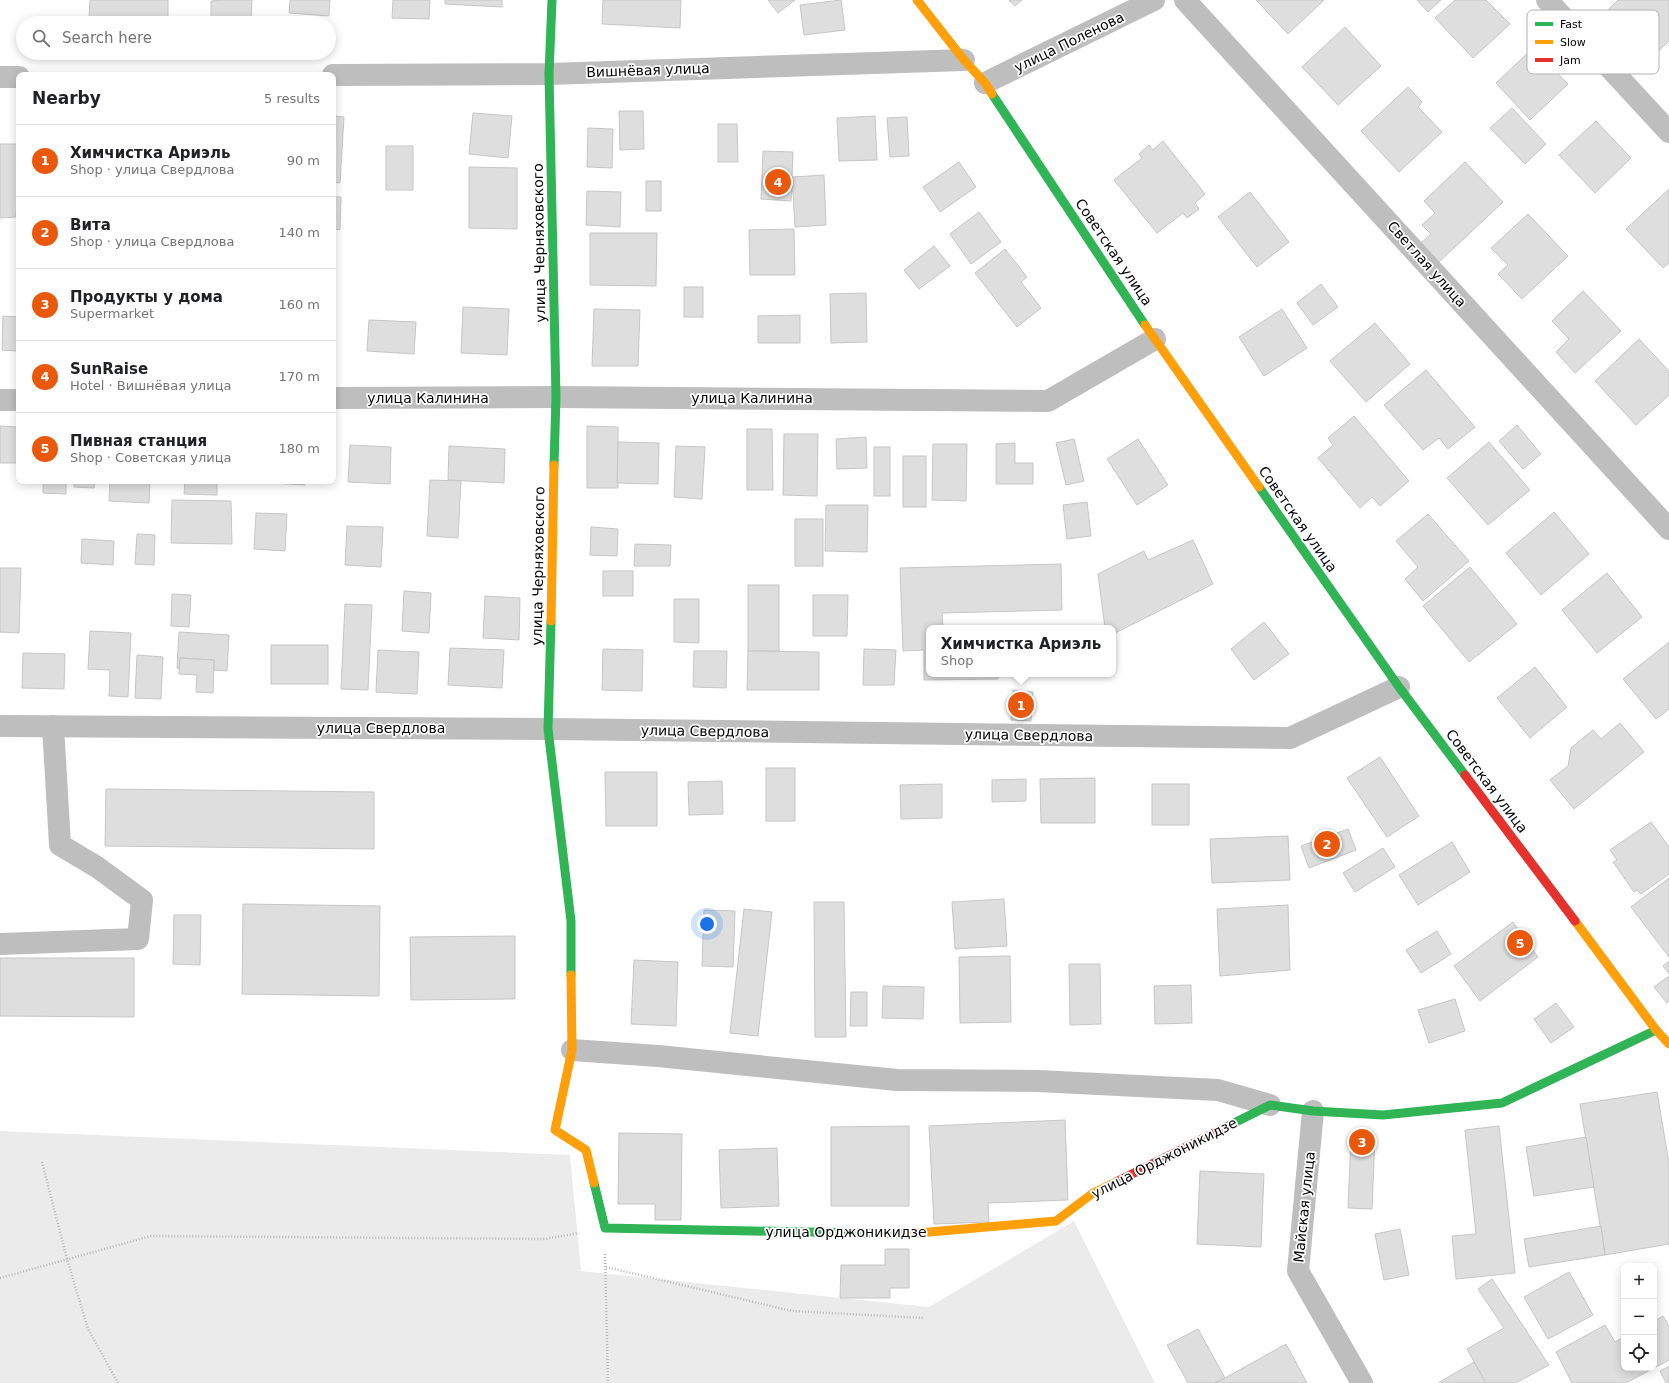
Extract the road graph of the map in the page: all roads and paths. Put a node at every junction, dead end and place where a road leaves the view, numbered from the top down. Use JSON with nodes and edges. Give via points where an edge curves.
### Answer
{"nodes":[{"id":1,"x":552,"y":0,"type":"edge"},
{"id":2,"x":917,"y":0,"type":"edge"},
{"id":3,"x":1154,"y":0,"type":"edge"},
{"id":4,"x":1185,"y":0,"type":"edge"},
{"id":5,"x":1547,"y":0,"type":"edge"},
{"id":6,"x":1556,"y":10,"type":"edge"},
{"id":7,"x":964,"y":60,"type":"junction"},
{"id":8,"x":549,"y":74,"type":"junction"},
{"id":9,"x":1615,"y":74,"type":"edge"},
{"id":10,"x":336,"y":75,"type":"edge"},
{"id":11,"x":0,"y":77,"type":"edge"},
{"id":12,"x":16,"y":77,"type":"edge"},
{"id":13,"x":985,"y":83,"type":"junction"},
{"id":14,"x":1669,"y":132,"type":"edge"},
{"id":15,"x":1155,"y":339,"type":"junction"},
{"id":16,"x":556,"y":397,"type":"junction"},
{"id":17,"x":336,"y":398,"type":"edge"},
{"id":18,"x":0,"y":400,"type":"edge"},
{"id":19,"x":16,"y":400,"type":"edge"},
{"id":20,"x":1669,"y":528,"type":"edge"},
{"id":21,"x":1399,"y":687,"type":"junction"},
{"id":22,"x":0,"y":726,"type":"edge"},
{"id":23,"x":53,"y":726,"type":"junction"},
{"id":24,"x":548,"y":729,"type":"junction"},
{"id":25,"x":0,"y":944,"type":"edge"},
{"id":26,"x":1656,"y":1030,"type":"junction"},
{"id":27,"x":1669,"y":1044,"type":"edge"},
{"id":28,"x":572,"y":1050,"type":"junction"},
{"id":29,"x":1270,"y":1105,"type":"junction"},
{"id":30,"x":1313,"y":1111,"type":"junction"},
{"id":31,"x":42,"y":1162,"type":"dead end"},
{"id":32,"x":605,"y":1228,"type":"junction"},
{"id":33,"x":67,"y":1259,"type":"junction"},
{"id":34,"x":606,"y":1267,"type":"junction"},
{"id":35,"x":0,"y":1278,"type":"edge"},
{"id":36,"x":924,"y":1318,"type":"dead end"},
{"id":37,"x":118,"y":1383,"type":"edge"},
{"id":38,"x":608,"y":1383,"type":"edge"},
{"id":39,"x":1362,"y":1383,"type":"edge"}],
"edges":[{"from":1,"to":8,"type":"street","name":"улица Черняховского"},
{"from":2,"to":7,"type":"street","name":"Советская улица"},
{"from":3,"to":13,"type":"street","name":"улица Поленова"},
{"from":4,"to":20,"type":"street","name":"Светлая улица"},
{"from":5,"to":6,"type":"street"},
{"from":7,"to":8,"type":"street","name":"Вишнёвая улица"},
{"from":7,"to":13,"type":"street","name":"Советская улица"},
{"from":8,"to":10,"type":"street","name":"Вишнёвая улица"},
{"from":8,"to":16,"type":"street","name":"улица Черняховского"},
{"from":9,"to":14,"type":"street"},
{"from":11,"to":12,"type":"street"},
{"from":13,"to":15,"type":"street","name":"Советская улица"},
{"from":15,"to":16,"type":"street","name":"улица Калинина","via":[[1048,401]]},
{"from":15,"to":21,"type":"street","name":"Советская улица"},
{"from":16,"to":17,"type":"street","name":"улица Калинина"},
{"from":16,"to":24,"type":"street","name":"улица Черняховского"},
{"from":18,"to":19,"type":"street"},
{"from":21,"to":24,"type":"street","name":"улица Свердлова","via":[[1290,738]]},
{"from":21,"to":26,"type":"street","name":"Советская улица"},
{"from":22,"to":23,"type":"street","name":"улица Свердлова"},
{"from":23,"to":24,"type":"street","name":"улица Свердлова"},
{"from":23,"to":25,"type":"street","via":[[60,845],[97,866],[142,900],[138,939]]},
{"from":24,"to":28,"type":"street","name":"улица Черняховского","via":[[571,921]]},
{"from":26,"to":27,"type":"street","name":"Советская улица"},
{"from":26,"to":30,"type":"street","name":"улица Орджоникидзе","via":[[1502,1103],[1383,1115]]},
{"from":28,"to":29,"type":"street","name":"улица Орджоникидзе","via":[[897,1080],[1038,1081],[1218,1090]]},
{"from":28,"to":32,"type":"street","name":"улица Черняховского","via":[[555,1130],[586,1150]]},
{"from":29,"to":30,"type":"street","name":"улица Орджоникидзе"},
{"from":29,"to":32,"type":"street","name":"улица Орджоникидзе","via":[[1093,1193],[1056,1221],[901,1235]]},
{"from":30,"to":39,"type":"street","name":"Майская улица","via":[[1298,1271]]},
{"from":31,"to":33,"type":"path"},
{"from":32,"to":33,"type":"path","via":[[545,1239],[151,1236]]},
{"from":32,"to":34,"type":"path"},
{"from":33,"to":35,"type":"path"},
{"from":33,"to":37,"type":"path","via":[[88,1329]]},
{"from":34,"to":36,"type":"path","via":[[792,1311]]},
{"from":34,"to":38,"type":"path"}]}
